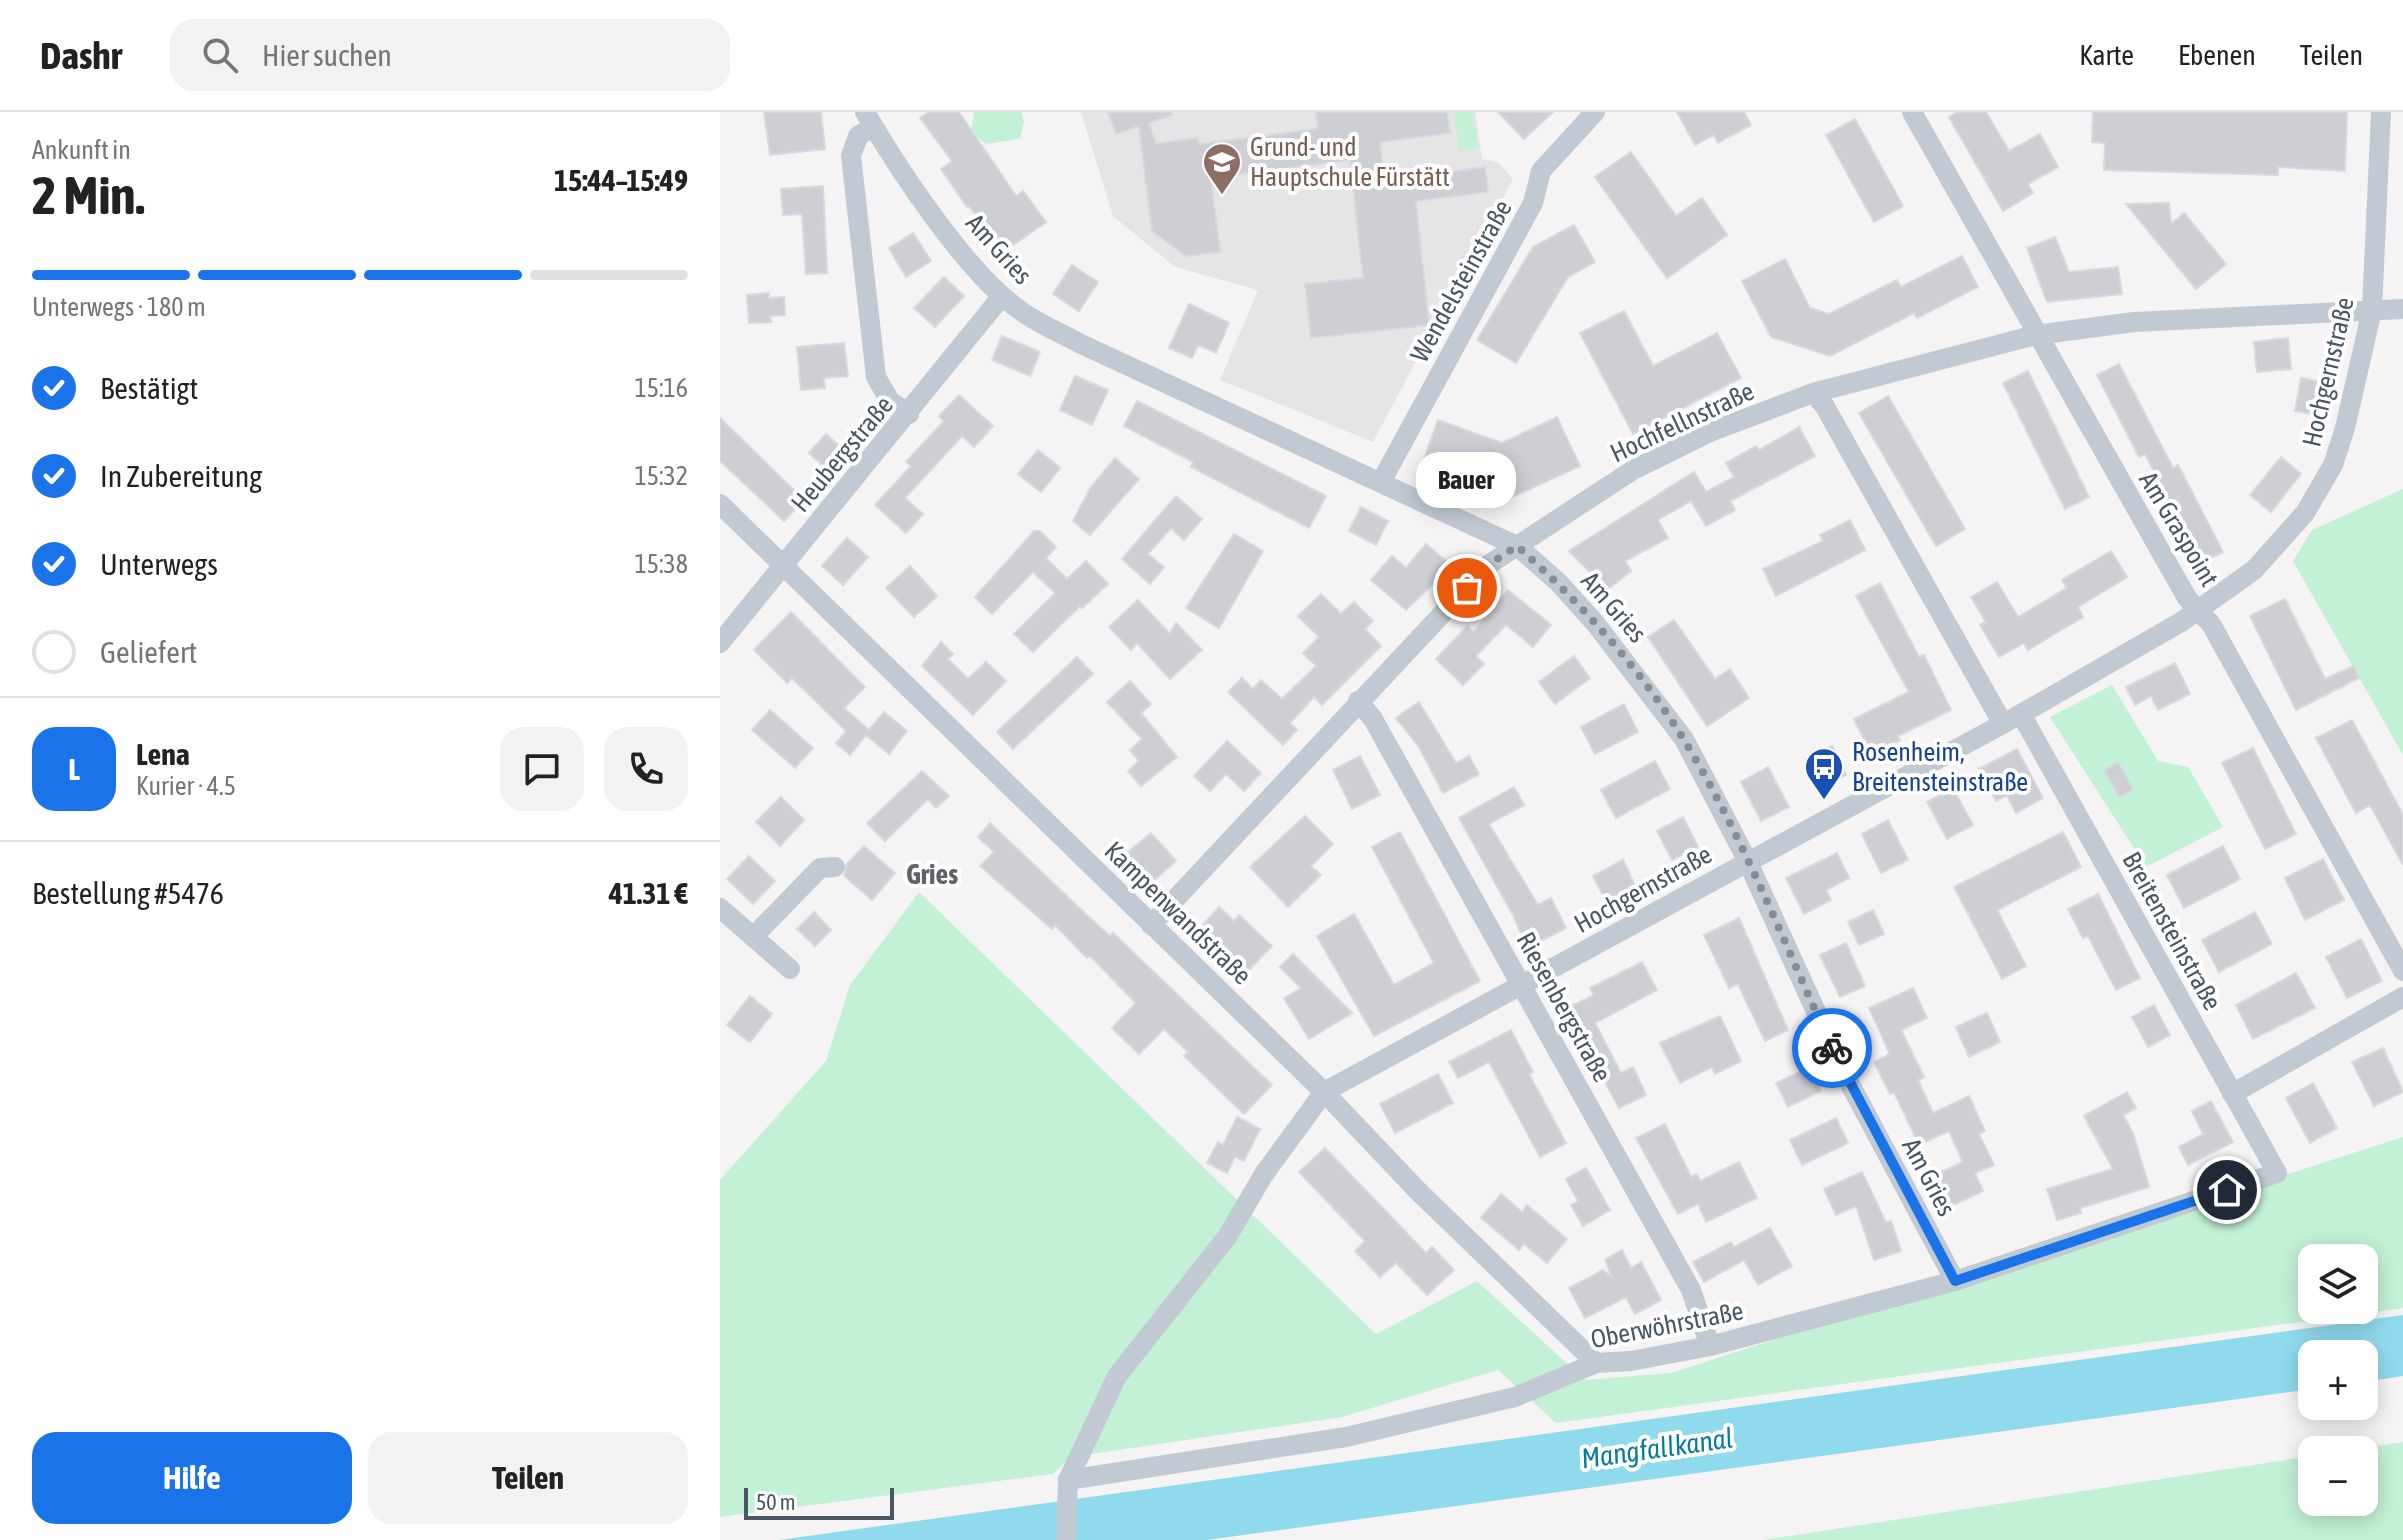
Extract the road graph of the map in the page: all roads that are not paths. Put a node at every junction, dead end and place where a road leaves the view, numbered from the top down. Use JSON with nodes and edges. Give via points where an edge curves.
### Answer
{"nodes":[{"id":1,"x":1595,"y":112,"type":"edge"},
{"id":2,"x":1912,"y":112,"type":"edge"},
{"id":3,"x":2381,"y":112,"type":"edge"},
{"id":4,"x":869,"y":119,"type":"edge"},
{"id":5,"x":1002,"y":296,"type":"junction"},
{"id":6,"x":2403,"y":309,"type":"edge"},
{"id":7,"x":2372,"y":310,"type":"junction"},
{"id":8,"x":2036,"y":335,"type":"junction"},
{"id":9,"x":1813,"y":393,"type":"junction"},
{"id":10,"x":909,"y":414,"type":"junction"},
{"id":11,"x":1381,"y":482,"type":"junction"},
{"id":12,"x":720,"y":504,"type":"edge"},
{"id":13,"x":1517,"y":546,"type":"junction"},
{"id":14,"x":786,"y":564,"type":"junction"},
{"id":15,"x":2198,"y":611,"type":"junction"},
{"id":16,"x":720,"y":643,"type":"edge"},
{"id":17,"x":1358,"y":701,"type":"junction"},
{"id":18,"x":2021,"y":714,"type":"junction"},
{"id":19,"x":2003,"y":724,"type":"junction"},
{"id":20,"x":1747,"y":860,"type":"junction"},
{"id":21,"x":835,"y":867,"type":"dead end"},
{"id":22,"x":720,"y":908,"type":"edge"},
{"id":23,"x":1151,"y":925,"type":"junction"},
{"id":24,"x":753,"y":937,"type":"junction"},
{"id":25,"x":790,"y":969,"type":"dead end"},
{"id":26,"x":2403,"y":971,"type":"edge"},
{"id":27,"x":1522,"y":985,"type":"junction"},
{"id":28,"x":2403,"y":997,"type":"edge"},
{"id":29,"x":1324,"y":1092,"type":"junction"},
{"id":30,"x":2232,"y":1094,"type":"junction"},
{"id":31,"x":2277,"y":1173,"type":"joint"},
{"id":32,"x":1955,"y":1281,"type":"junction"},
{"id":33,"x":1710,"y":1346,"type":"junction"},
{"id":34,"x":1596,"y":1363,"type":"junction"},
{"id":35,"x":1068,"y":1485,"type":"junction"},
{"id":36,"x":1066,"y":1540,"type":"edge"}],
"edges":[{"from":1,"to":11,"type":"street","name":"Wendelsteinstraße","via":[[1541,171],[1533,203]]},
{"from":2,"to":8,"type":"street","name":"Am Graspoint"},
{"from":3,"to":7,"type":"street","name":"Hochgernstraße"},
{"from":4,"to":5,"type":"street","name":"Am Gries","via":[[955,244]]},
{"from":4,"to":10,"type":"street","name":"Am Gries","via":[[851,156],[876,377],[890,401]]},
{"from":5,"to":10,"type":"street","name":"Heubergstraße"},
{"from":5,"to":11,"type":"street","name":"Am Gries","via":[[1081,344]]},
{"from":6,"to":7,"type":"street","name":"Hochfellnstraße"},
{"from":7,"to":8,"type":"street","name":"Hochfellnstraße","via":[[2134,322]]},
{"from":7,"to":15,"type":"street","name":"Hochgernstraße","via":[[2333,465],[2281,543]]},
{"from":8,"to":9,"type":"street","name":"Hochfellnstraße"},
{"from":8,"to":15,"type":"street","name":"Am Graspoint"},
{"from":9,"to":13,"type":"street","name":"Hochfellnstraße","via":[[1710,432],[1633,470]]},
{"from":9,"to":19,"type":"street"},
{"from":10,"to":14,"type":"street","name":"Heubergstraße"},
{"from":11,"to":13,"type":"street","name":"Am Gries"},
{"from":12,"to":14,"type":"street","name":"Kampenwandstraße"},
{"from":13,"to":17,"type":"street","name":"Hochfellnstraße","via":[[1488,565]]},
{"from":13,"to":20,"type":"street","name":"Am Gries","via":[[1567,592],[1648,689],[1684,739]]},
{"from":14,"to":16,"type":"street","name":"Heubergstraße"},
{"from":14,"to":23,"type":"street","name":"Kampenwandstraße"},
{"from":15,"to":18,"type":"street","name":"Hochgernstraße"},
{"from":15,"to":26,"type":"street","name":"Am Graspoint","via":[[2211,624]]},
{"from":17,"to":23,"type":"street","name":"Hochfellnstraße"},
{"from":17,"to":27,"type":"street","name":"Riesenbergstraße"},
{"from":18,"to":19,"type":"street","name":"Hochgernstraße"},
{"from":18,"to":30,"type":"street","name":"Breitensteinstraße"},
{"from":19,"to":20,"type":"street","name":"Hochgernstraße"},
{"from":20,"to":27,"type":"street","name":"Hochgernstraße"},
{"from":20,"to":32,"type":"street","name":"Am Gries","via":[[1843,1071]]},
{"from":21,"to":24,"type":"street","via":[[820,868]]},
{"from":22,"to":24,"type":"street"},
{"from":23,"to":29,"type":"street","name":"Kampenwandstraße"},
{"from":24,"to":25,"type":"street"},
{"from":27,"to":29,"type":"street","name":"Hochgernstraße"},
{"from":27,"to":33,"type":"street","name":"Riesenbergstraße","via":[[1691,1290]]},
{"from":28,"to":30,"type":"street"},
{"from":29,"to":34,"type":"street","name":"Kampenwandstraße"},
{"from":29,"to":35,"type":"street","name":"Hochgernstraße","via":[[1264,1174],[1227,1237],[1117,1376]]},
{"from":30,"to":31,"type":"street","name":"Breitensteinstraße"},
{"from":31,"to":32,"type":"street","name":"Oberwöhrstraße"},
{"from":32,"to":33,"type":"street","name":"Oberwöhrstraße"},
{"from":33,"to":34,"type":"street","name":"Oberwöhrstraße"},
{"from":34,"to":35,"type":"street","name":"Oberwöhrstraße","via":[[1515,1397],[1346,1437]]},
{"from":35,"to":36,"type":"street"}]}
